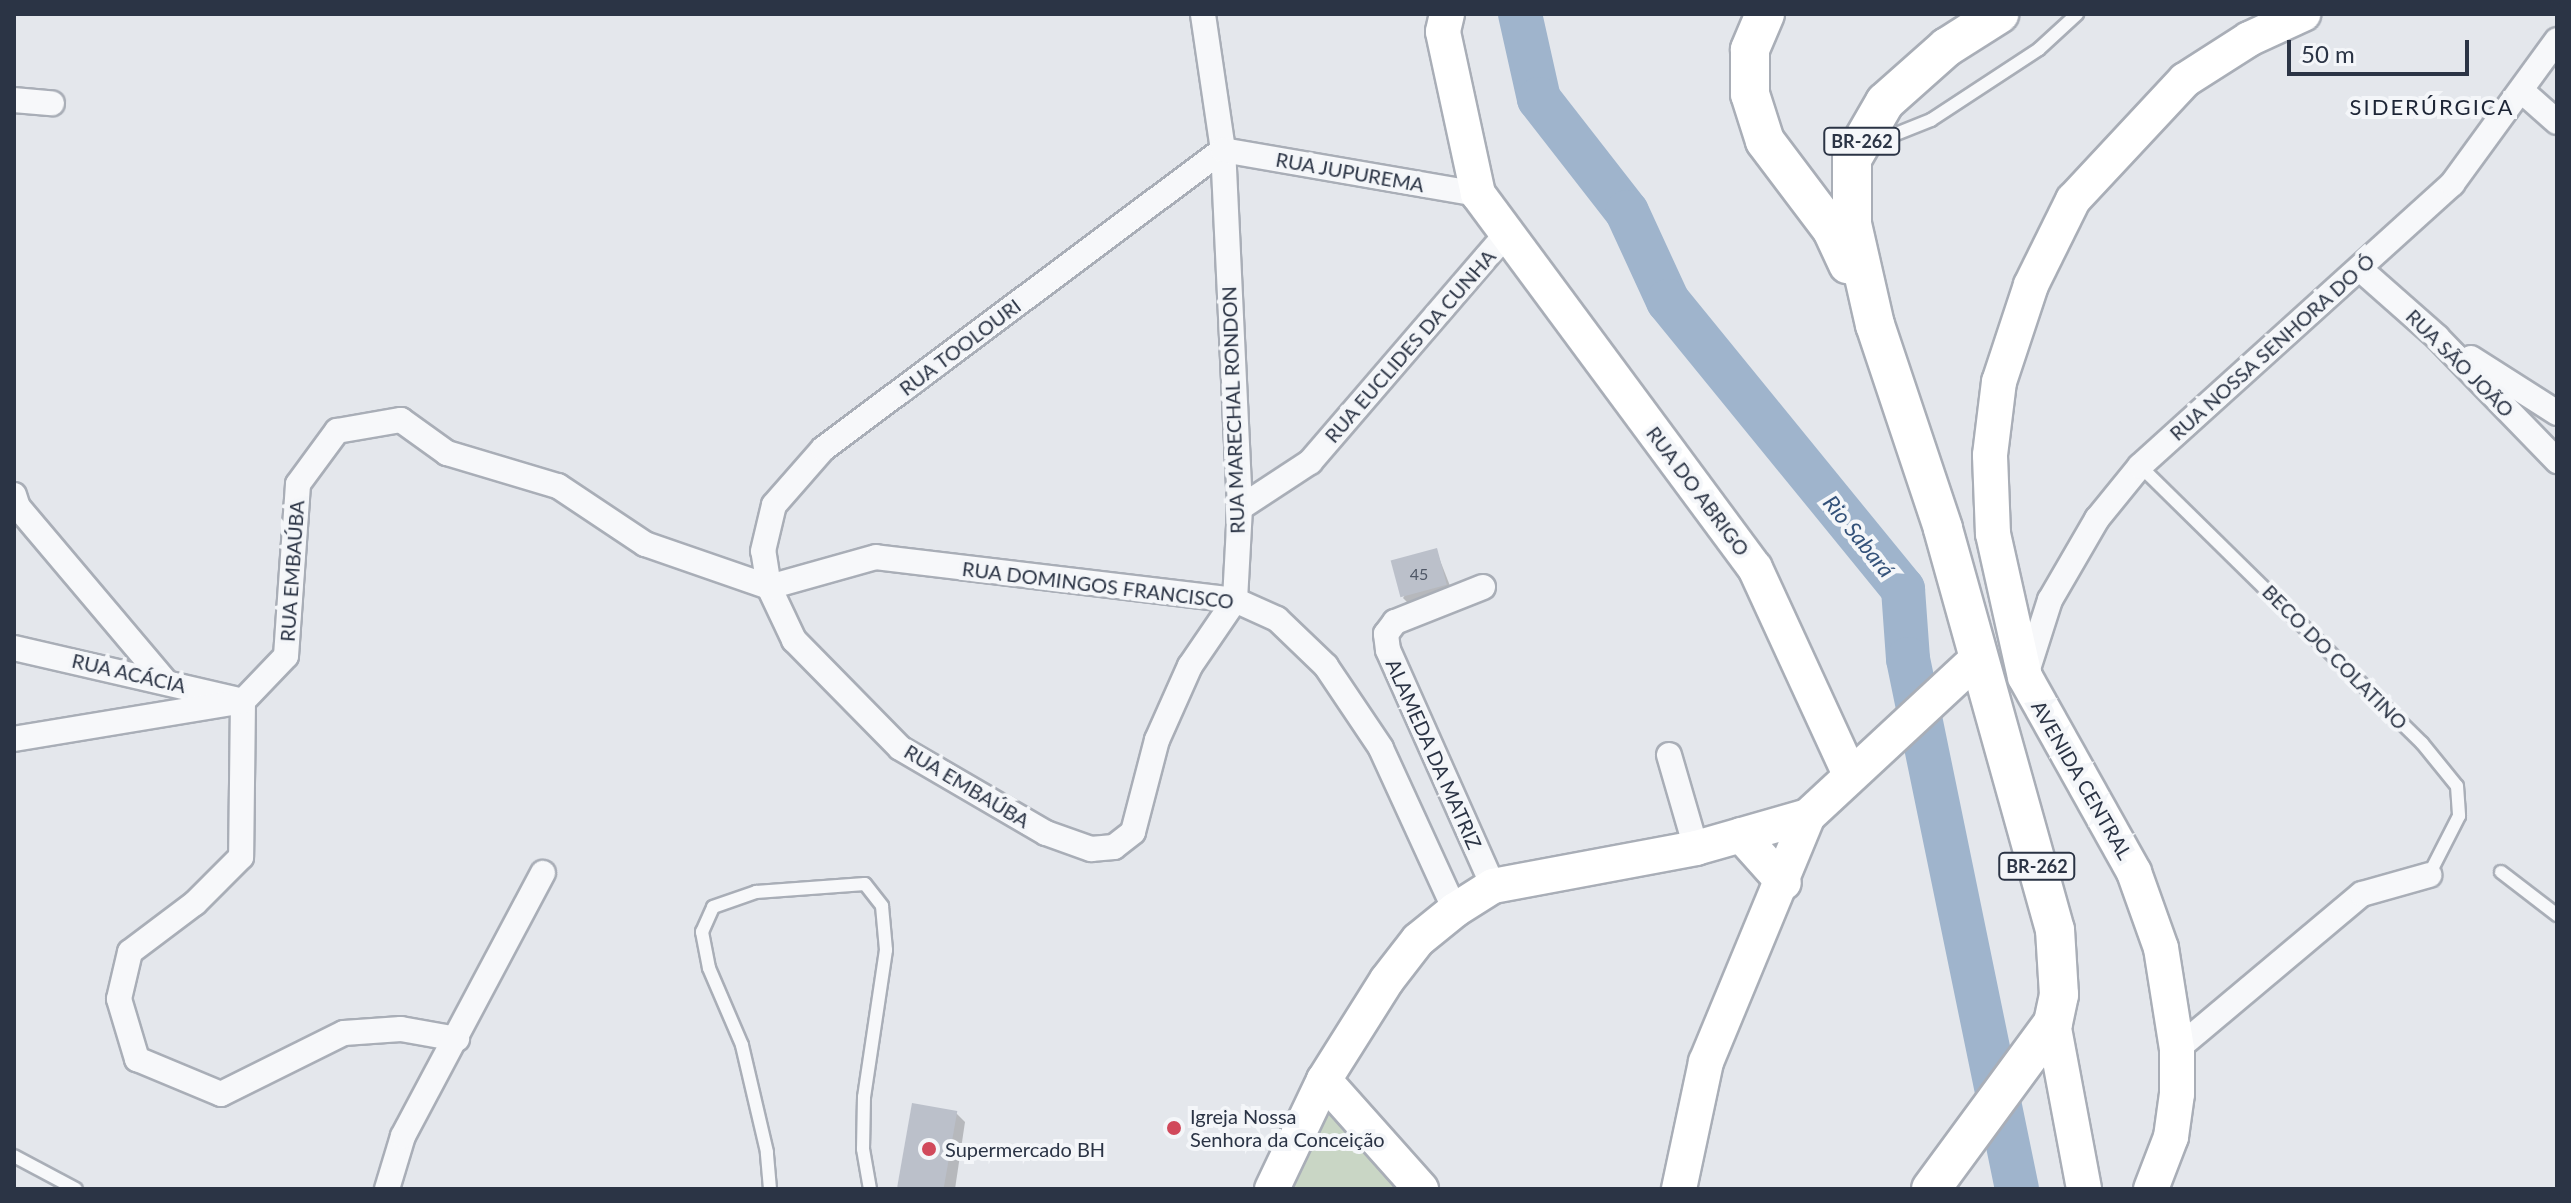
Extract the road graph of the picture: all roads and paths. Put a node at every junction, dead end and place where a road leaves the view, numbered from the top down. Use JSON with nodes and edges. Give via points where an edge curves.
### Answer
{"nodes":[{"id":1,"x":1203,"y":14,"type":"edge"},
{"id":2,"x":1447,"y":14,"type":"edge"},
{"id":3,"x":1765,"y":14,"type":"edge"},
{"id":4,"x":1999,"y":14,"type":"edge"},
{"id":5,"x":2077,"y":14,"type":"edge"},
{"id":6,"x":2303,"y":14,"type":"edge"},
{"id":7,"x":2557,"y":40,"type":"edge"},
{"id":8,"x":2523,"y":92,"type":"junction"},
{"id":9,"x":14,"y":100,"type":"edge"},
{"id":10,"x":52,"y":103,"type":"dead end"},
{"id":11,"x":2557,"y":122,"type":"edge"},
{"id":12,"x":1223,"y":150,"type":"junction"},
{"id":13,"x":1855,"y":154,"type":"junction"},
{"id":14,"x":1795,"y":177,"type":"junction"},
{"id":15,"x":1478,"y":194,"type":"junction"},
{"id":16,"x":1506,"y":234,"type":"junction"},
{"id":17,"x":2360,"y":269,"type":"junction"},
{"id":18,"x":1875,"y":325,"type":"junction"},
{"id":19,"x":2437,"y":337,"type":"junction"},
{"id":20,"x":2557,"y":413,"type":"edge"},
{"id":21,"x":2557,"y":461,"type":"edge"},
{"id":22,"x":2140,"y":466,"type":"junction"},
{"id":23,"x":14,"y":495,"type":"edge"},
{"id":24,"x":1240,"y":508,"type":"junction"},
{"id":25,"x":769,"y":587,"type":"junction"},
{"id":26,"x":1483,"y":587,"type":"dead end"},
{"id":27,"x":1235,"y":600,"type":"junction"},
{"id":28,"x":14,"y":648,"type":"edge"},
{"id":29,"x":1965,"y":668,"type":"junction"},
{"id":30,"x":2025,"y":677,"type":"junction"},
{"id":31,"x":165,"y":681,"type":"junction"},
{"id":32,"x":243,"y":701,"type":"junction"},
{"id":33,"x":14,"y":739,"type":"edge"},
{"id":34,"x":1669,"y":755,"type":"dead end"},
{"id":35,"x":1849,"y":772,"type":"junction"},
{"id":36,"x":1808,"y":816,"type":"junction"},
{"id":37,"x":1741,"y":835,"type":"junction"},
{"id":38,"x":1696,"y":848,"type":"junction"},
{"id":39,"x":2501,"y":872,"type":"dead end"},
{"id":40,"x":543,"y":873,"type":"dead end"},
{"id":41,"x":2429,"y":875,"type":"joint"},
{"id":42,"x":1784,"y":883,"type":"junction"},
{"id":43,"x":1493,"y":886,"type":"junction"},
{"id":44,"x":1455,"y":910,"type":"junction"},
{"id":45,"x":2557,"y":915,"type":"edge"},
{"id":46,"x":2053,"y":1023,"type":"junction"},
{"id":47,"x":457,"y":1039,"type":"junction"},
{"id":48,"x":2177,"y":1049,"type":"junction"},
{"id":49,"x":1324,"y":1080,"type":"junction"},
{"id":50,"x":14,"y":1156,"type":"edge"},
{"id":51,"x":2155,"y":1186,"type":"edge"},
{"id":52,"x":76,"y":1189,"type":"edge"},
{"id":53,"x":387,"y":1189,"type":"edge"},
{"id":54,"x":770,"y":1189,"type":"edge"},
{"id":55,"x":870,"y":1189,"type":"edge"},
{"id":56,"x":1272,"y":1189,"type":"edge"},
{"id":57,"x":1421,"y":1189,"type":"edge"},
{"id":58,"x":1679,"y":1189,"type":"edge"},
{"id":59,"x":1931,"y":1189,"type":"edge"},
{"id":60,"x":2084,"y":1189,"type":"edge"}],
"edges":[{"from":1,"to":12,"type":"street","name":"RUA MARECHAL RONDON"},
{"from":2,"to":15,"type":"street","name":"RUA EUCLIDES DA CUNHA","via":[[1443,32]]},
{"from":3,"to":14,"type":"main road","number":"BR-262","via":[[1750,50],[1750,94],[1765,141]]},
{"from":4,"to":13,"type":"main road","number":"BR-262","via":[[1947,47],[1885,102]]},
{"from":5,"to":13,"type":"lane","via":[[2039,49],[1931,120]]},
{"from":6,"to":30,"type":"street","name":"AVENIDA CENTRAL","via":[[2249,39],[2185,80],[2134,130],[2073,200],[2031,285],[1999,382],[1990,455],[1993,534]]},
{"from":7,"to":8,"type":"street","name":"RUA NOSSA SENHORA DO Ó"},
{"from":8,"to":11,"type":"street"},
{"from":8,"to":17,"type":"street","name":"RUA NOSSA SENHORA DO Ó","via":[[2452,184]]},
{"from":9,"to":10,"type":"street"},
{"from":12,"to":15,"type":"street","name":"RUA JUPUREMA"},
{"from":12,"to":24,"type":"street","name":"RUA MARECHAL RONDON"},
{"from":12,"to":25,"type":"street","name":"RUA TOOLOURI","via":[[823,449],[774,505],[763,551]]},
{"from":13,"to":14,"type":"main road"},
{"from":13,"to":18,"type":"main road","number":"BR-262","via":[[1852,224]]},
{"from":14,"to":18,"type":"main road","number":"BR-262","via":[[1832,230]]},
{"from":15,"to":16,"type":"street","name":"RUA EUCLIDES DA CUNHA"},
{"from":16,"to":24,"type":"street","name":"RUA EUCLIDES DA CUNHA","via":[[1310,462]]},
{"from":16,"to":35,"type":"street","name":"RUA DO ABRIGO","via":[[1755,568]]},
{"from":17,"to":19,"type":"street","name":"RUA SÃO JOÃO"},
{"from":17,"to":22,"type":"street","name":"RUA NOSSA SENHORA DO Ó"},
{"from":18,"to":29,"type":"main road","number":"BR-262","via":[[1943,528]]},
{"from":19,"to":20,"type":"street"},
{"from":19,"to":21,"type":"street","name":"RUA SÃO JOÃO"},
{"from":22,"to":30,"type":"street","name":"RUA NOSSA SENHORA DO Ó","via":[[2097,519],[2050,600]]},
{"from":22,"to":41,"type":"lane","name":"BECO DO COLATINO","via":[[2422,743],[2457,786],[2459,816]]},
{"from":23,"to":31,"type":"street","via":[[18,507]]},
{"from":24,"to":27,"type":"street","name":"RUA MARECHAL RONDON"},
{"from":25,"to":27,"type":"street","name":"RUA DOMINGOS FRANCISCO","via":[[876,557]]},
{"from":25,"to":27,"type":"street","name":"RUA EMBAÚBA","via":[[794,640],[900,748],[1046,833],[1091,849],[1114,847],[1133,832],[1157,740],[1184,678]]},
{"from":25,"to":32,"type":"street","name":"RUA EMBAÚBA","via":[[645,544],[558,486],[447,453],[401,420],[337,431],[298,484],[286,656]]},
{"from":26,"to":43,"type":"street","name":"ALAMEDA DA MATRIZ","via":[[1395,622],[1386,634],[1388,650]]},
{"from":27,"to":44,"type":"street","name":"RUA DOMINGOS FRANCISCO","via":[[1277,619],[1326,666],[1381,748]]},
{"from":28,"to":31,"type":"street","name":"RUA ACÁCIA"},
{"from":29,"to":35,"type":"street"},
{"from":29,"to":46,"type":"main road","number":"BR-262","via":[[2055,930],[2059,995]]},
{"from":30,"to":48,"type":"street","name":"AVENIDA CENTRAL","via":[[2134,872],[2161,948]]},
{"from":31,"to":32,"type":"street","name":"RUA ACÁCIA"},
{"from":32,"to":33,"type":"street"},
{"from":32,"to":47,"type":"street","via":[[241,857],[195,903],[130,952],[119,999],[137,1059],[221,1094],[344,1033],[401,1029]]},
{"from":34,"to":38,"type":"street"},
{"from":35,"to":36,"type":"street"},
{"from":36,"to":37,"type":"street"},
{"from":36,"to":42,"type":"street"},
{"from":37,"to":38,"type":"street"},
{"from":37,"to":42,"type":"street"},
{"from":38,"to":43,"type":"street"},
{"from":39,"to":45,"type":"lane"},
{"from":40,"to":47,"type":"street"},
{"from":41,"to":48,"type":"street","via":[[2362,894]]},
{"from":42,"to":58,"type":"street","via":[[1706,1062]]},
{"from":43,"to":44,"type":"street"},
{"from":44,"to":49,"type":"street","via":[[1418,940],[1387,980]]},
{"from":46,"to":59,"type":"main road","number":"BR-262"},
{"from":46,"to":60,"type":"street"},
{"from":47,"to":53,"type":"street","via":[[403,1136]]},
{"from":48,"to":51,"type":"street","name":"AVENIDA CENTRAL","via":[[2171,1137]]},
{"from":49,"to":56,"type":"street"},
{"from":49,"to":57,"type":"street"},
{"from":50,"to":52,"type":"lane"},
{"from":54,"to":55,"type":"lane","via":[[767,1152],[742,1045],[709,968],[702,932],[713,907],[756,892],[865,884],[882,906],[886,950],[864,1097],[863,1149]]}]}
